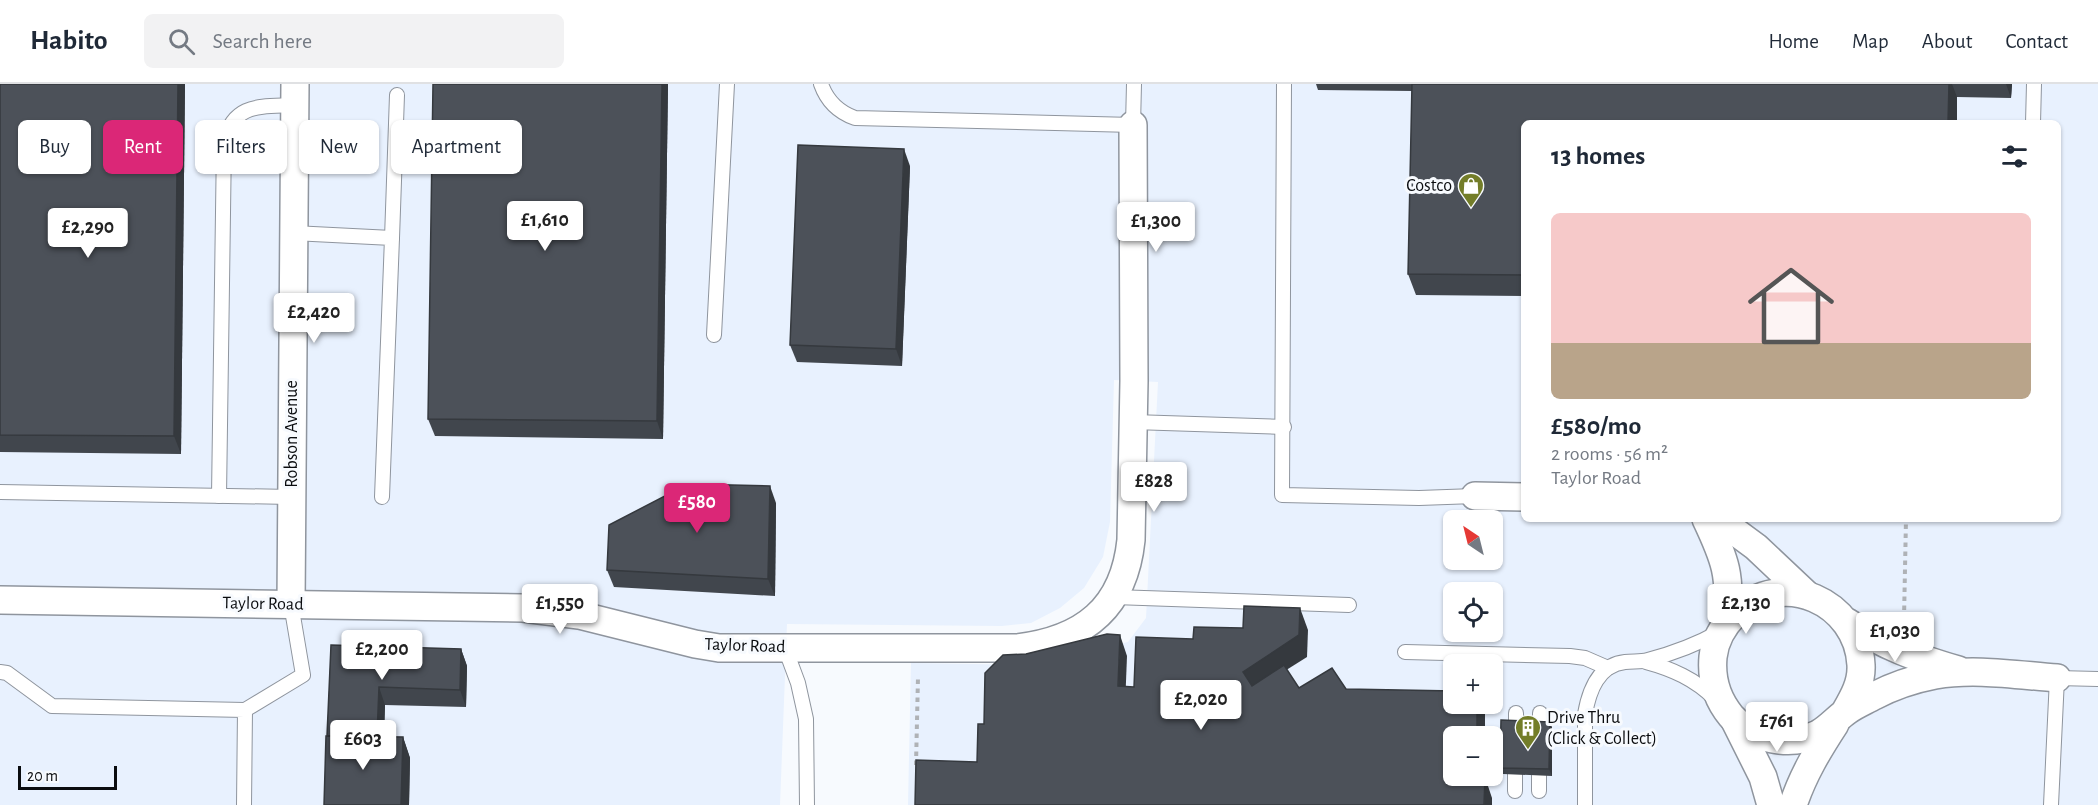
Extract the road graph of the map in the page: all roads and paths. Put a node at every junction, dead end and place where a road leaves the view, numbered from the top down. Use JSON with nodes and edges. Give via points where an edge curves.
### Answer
{"nodes":[{"id":1,"x":727,"y":84,"type":"edge"},
{"id":2,"x":821,"y":84,"type":"edge"},
{"id":3,"x":1134,"y":84,"type":"edge"},
{"id":4,"x":1284,"y":84,"type":"edge"},
{"id":5,"x":2034,"y":84,"type":"edge"},
{"id":6,"x":295,"y":95,"type":"edge"},
{"id":7,"x":397,"y":95,"type":"dead end"},
{"id":8,"x":2033,"y":120,"type":"edge"},
{"id":9,"x":1133,"y":125,"type":"junction"},
{"id":10,"x":292,"y":233,"type":"junction"},
{"id":11,"x":392,"y":238,"type":"junction"},
{"id":12,"x":714,"y":335,"type":"dead end"},
{"id":13,"x":1133,"y":422,"type":"junction"},
{"id":14,"x":1284,"y":427,"type":"junction"},
{"id":15,"x":0,"y":492,"type":"edge"},
{"id":16,"x":219,"y":496,"type":"junction"},
{"id":17,"x":1475,"y":496,"type":"joint"},
{"id":18,"x":291,"y":497,"type":"junction"},
{"id":19,"x":382,"y":497,"type":"dead end"},
{"id":20,"x":1521,"y":497,"type":"edge"},
{"id":21,"x":1708,"y":522,"type":"edge"},
{"id":22,"x":1722,"y":522,"type":"edge"},
{"id":23,"x":1906,"y":522,"type":"edge"},
{"id":24,"x":1807,"y":595,"type":"junction"},
{"id":25,"x":1114,"y":597,"type":"junction"},
{"id":26,"x":0,"y":600,"type":"edge"},
{"id":27,"x":291,"y":604,"type":"junction"},
{"id":28,"x":1349,"y":605,"type":"dead end"},
{"id":29,"x":1846,"y":622,"type":"junction"},
{"id":30,"x":1723,"y":627,"type":"junction"},
{"id":31,"x":785,"y":648,"type":"junction"},
{"id":32,"x":1405,"y":652,"type":"dead end"},
{"id":33,"x":1903,"y":653,"type":"junction"},
{"id":34,"x":1644,"y":662,"type":"junction"},
{"id":35,"x":1608,"y":668,"type":"junction"},
{"id":36,"x":918,"y":671,"type":"dead end"},
{"id":37,"x":0,"y":672,"type":"edge"},
{"id":38,"x":1964,"y":672,"type":"junction"},
{"id":39,"x":2057,"y":678,"type":"junction"},
{"id":40,"x":2098,"y":679,"type":"edge"},
{"id":41,"x":245,"y":710,"type":"junction"},
{"id":42,"x":1516,"y":713,"type":"dead end"},
{"id":43,"x":1540,"y":713,"type":"dead end"},
{"id":44,"x":1729,"y":714,"type":"junction"},
{"id":45,"x":1841,"y":716,"type":"junction"},
{"id":46,"x":916,"y":771,"type":"edge"},
{"id":47,"x":1515,"y":791,"type":"dead end"},
{"id":48,"x":1539,"y":791,"type":"dead end"},
{"id":49,"x":244,"y":805,"type":"edge"},
{"id":50,"x":807,"y":805,"type":"edge"},
{"id":51,"x":1585,"y":805,"type":"edge"},
{"id":52,"x":1771,"y":805,"type":"edge"},
{"id":53,"x":1794,"y":805,"type":"edge"},
{"id":54,"x":2051,"y":805,"type":"edge"}],
"edges":[{"from":1,"to":12,"type":"lane"},
{"from":2,"to":9,"type":"lane","via":[[834,106],[855,118]]},
{"from":3,"to":9,"type":"lane"},
{"from":4,"to":14,"type":"lane"},
{"from":5,"to":8,"type":"lane"},
{"from":6,"to":10,"type":"street","name":"Robson Avenue"},
{"from":6,"to":16,"type":"lane","via":[[252,107],[232,122],[224,142]]},
{"from":7,"to":11,"type":"lane"},
{"from":9,"to":13,"type":"street","name":"Taylor Road"},
{"from":10,"to":11,"type":"lane"},
{"from":10,"to":18,"type":"street","name":"Robson Avenue"},
{"from":11,"to":19,"type":"lane"},
{"from":13,"to":14,"type":"lane"},
{"from":13,"to":25,"type":"street","name":"Taylor Road","via":[[1129,561]]},
{"from":14,"to":17,"type":"lane","via":[[1282,495]]},
{"from":15,"to":16,"type":"lane"},
{"from":16,"to":18,"type":"lane"},
{"from":17,"to":20,"type":"street"},
{"from":18,"to":27,"type":"street","name":"Robson Avenue"},
{"from":21,"to":30,"type":"street","via":[[1727,572],[1730,595]]},
{"from":22,"to":24,"type":"street","via":[[1756,547]]},
{"from":23,"to":33,"type":"path"},
{"from":24,"to":29,"type":"street","via":[[1829,605]]},
{"from":24,"to":30,"type":"street","via":[[1785,592],[1762,596],[1743,606]]},
{"from":25,"to":28,"type":"lane"},
{"from":25,"to":31,"type":"street","name":"Taylor Road","via":[[1096,618],[1076,631],[1036,646]]},
{"from":26,"to":27,"type":"street","name":"Taylor Road"},
{"from":27,"to":31,"type":"street","name":"Taylor Road","via":[[523,608],[579,615],[719,648]]},
{"from":27,"to":41,"type":"lane","via":[[303,675]]},
{"from":29,"to":33,"type":"street"},
{"from":29,"to":45,"type":"street","via":[[1857,644],[1861,667],[1857,691]]},
{"from":30,"to":34,"type":"lane","via":[[1696,645]]},
{"from":30,"to":44,"type":"street","via":[[1714,650],[1712,670],[1715,689]]},
{"from":31,"to":50,"type":"lane","via":[[806,719]]},
{"from":32,"to":35,"type":"lane","via":[[1570,656]]},
{"from":33,"to":38,"type":"street"},
{"from":34,"to":35,"type":"lane","via":[[1622,662]]},
{"from":34,"to":44,"type":"lane","via":[[1688,678]]},
{"from":35,"to":51,"type":"lane","via":[[1594,681],[1587,700]]},
{"from":36,"to":46,"type":"path"},
{"from":37,"to":41,"type":"lane","via":[[52,706]]},
{"from":38,"to":39,"type":"street"},
{"from":38,"to":45,"type":"street","via":[[1910,681],[1877,694]]},
{"from":39,"to":40,"type":"lane"},
{"from":39,"to":54,"type":"lane"},
{"from":41,"to":49,"type":"lane"},
{"from":42,"to":47,"type":"lane"},
{"from":43,"to":48,"type":"lane"},
{"from":44,"to":45,"type":"street","via":[[1754,734],[1775,740],[1819,734]]},
{"from":44,"to":52,"type":"street","via":[[1763,777]]},
{"from":45,"to":53,"type":"street","via":[[1814,756]]}]}
